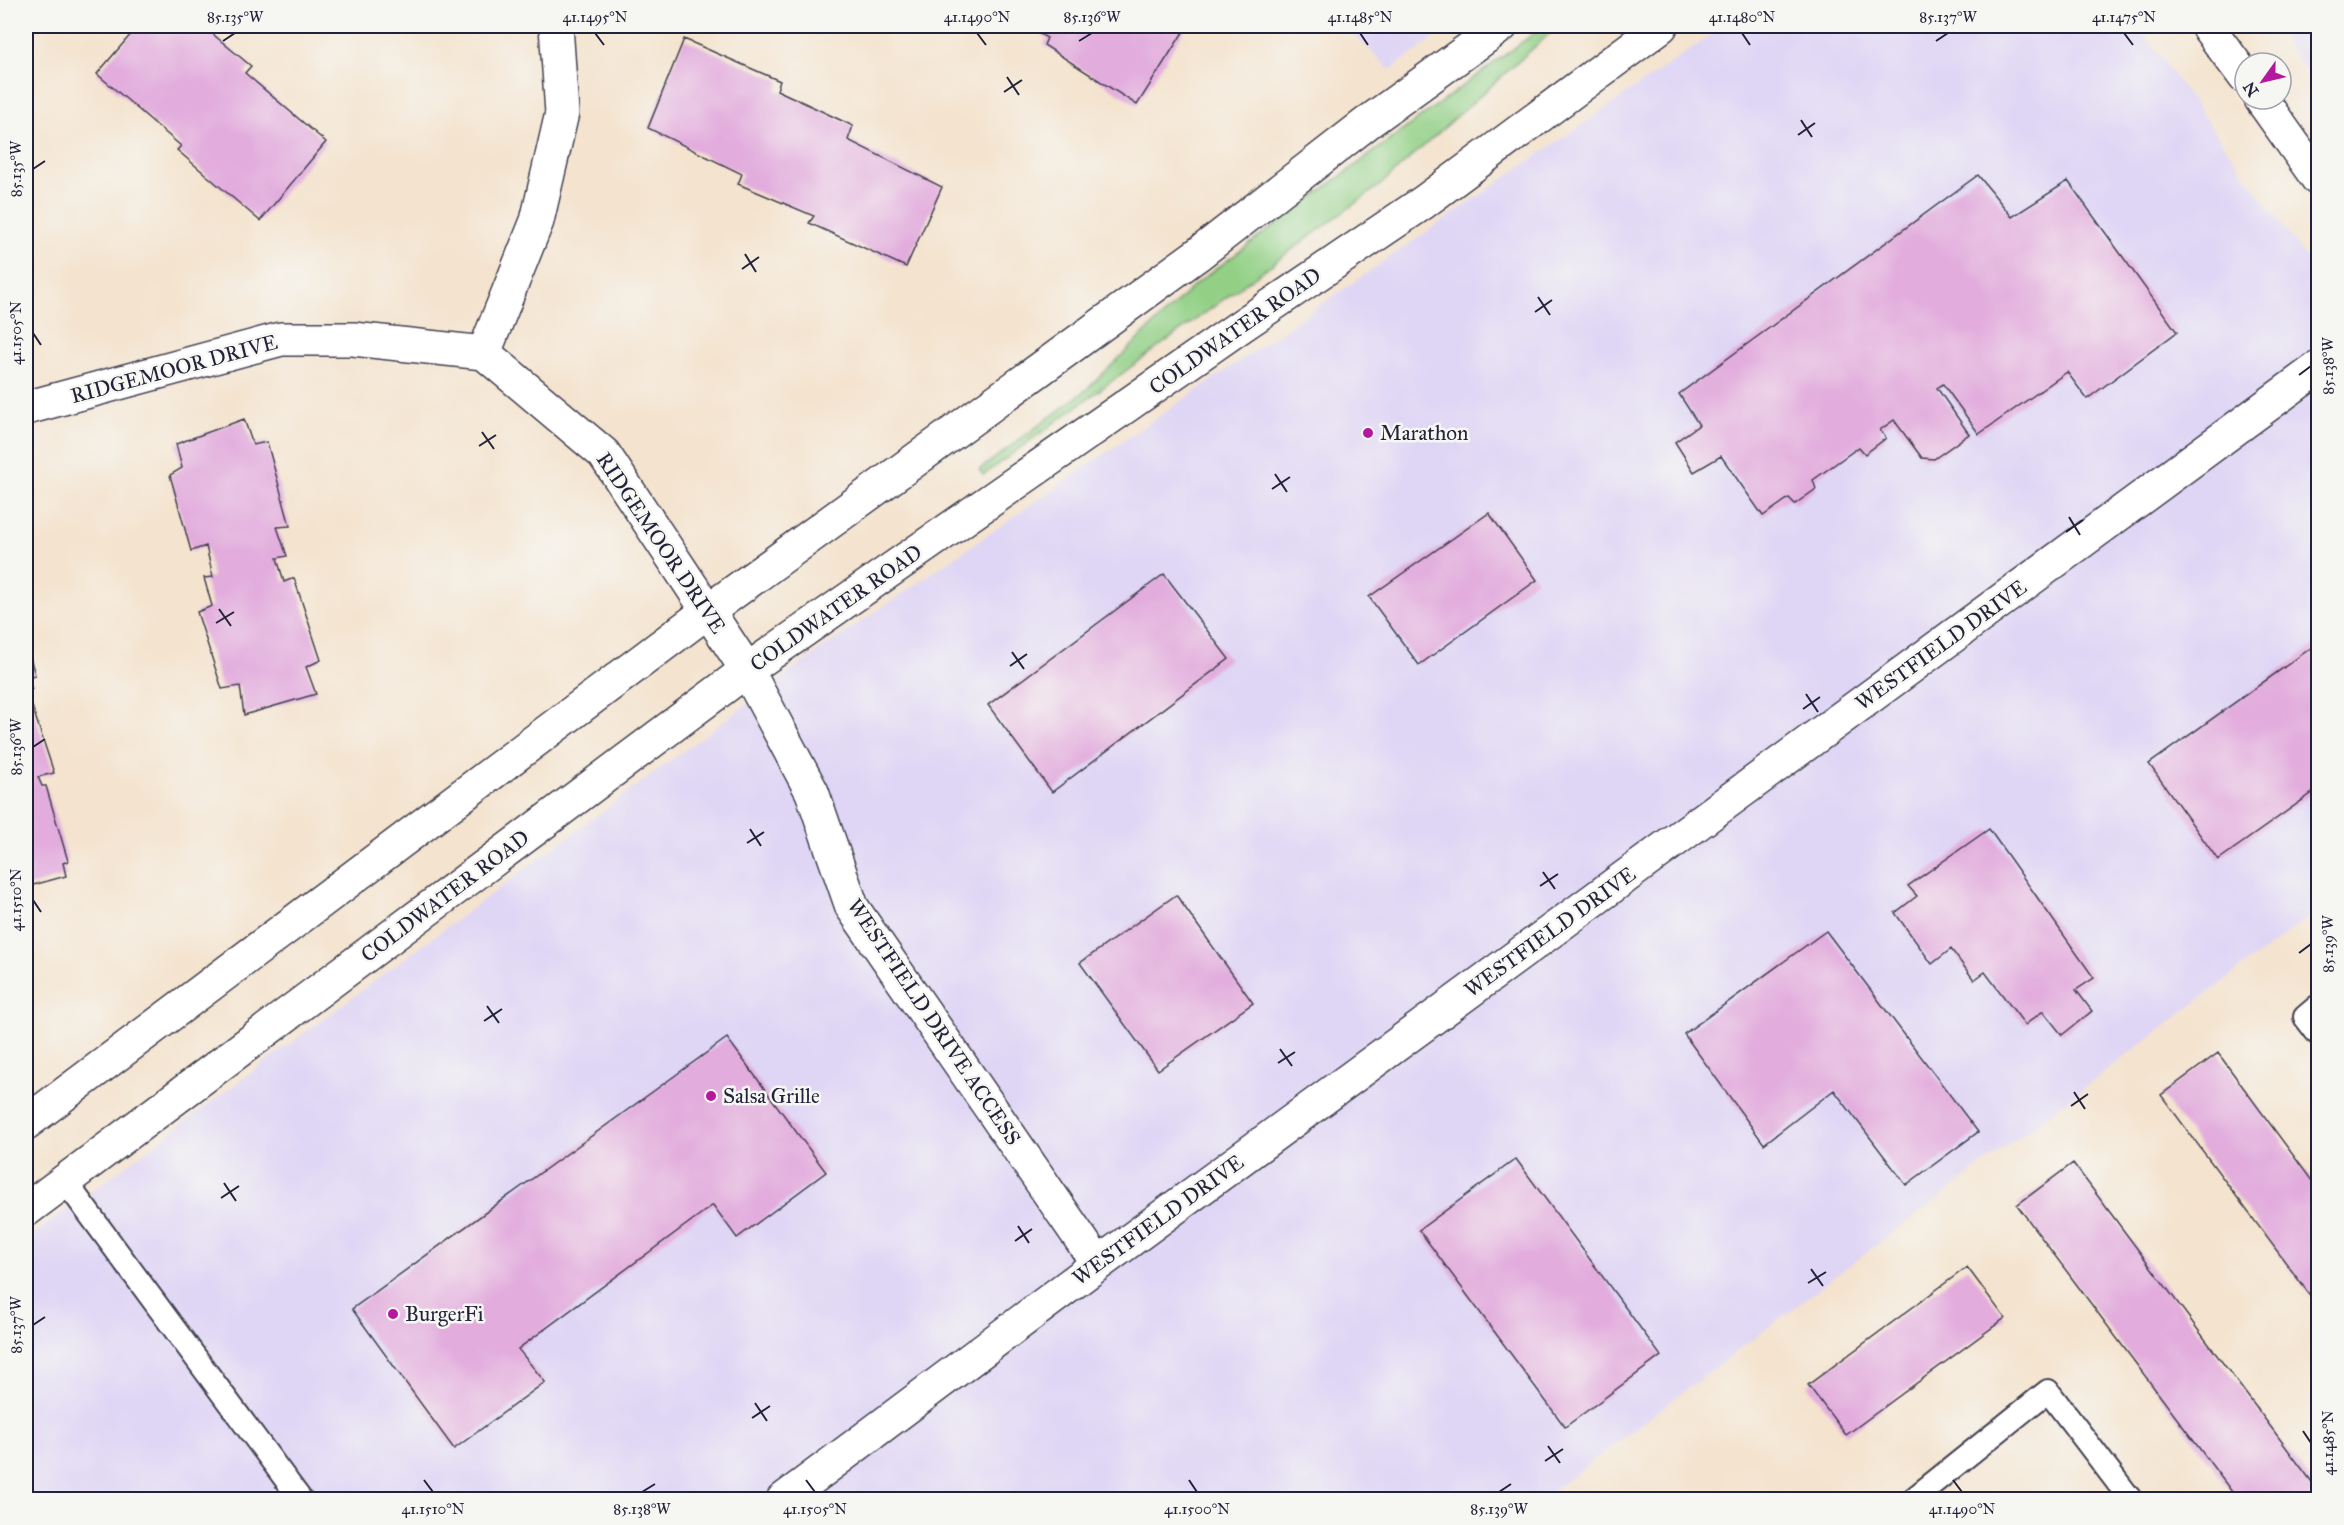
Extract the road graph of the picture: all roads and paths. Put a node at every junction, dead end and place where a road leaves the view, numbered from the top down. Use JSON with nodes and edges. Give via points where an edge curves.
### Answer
{"nodes":[{"id":1,"x":556,"y":26,"type":"edge"},
{"id":2,"x":1501,"y":26,"type":"edge"},
{"id":3,"x":1661,"y":26,"type":"edge"},
{"id":4,"x":2208,"y":26,"type":"edge"},
{"id":5,"x":2233,"y":60,"type":"edge"},
{"id":6,"x":2270,"y":111,"type":"edge"},
{"id":7,"x":2319,"y":179,"type":"edge"},
{"id":8,"x":484,"y":353,"type":"junction"},
{"id":9,"x":2319,"y":368,"type":"edge"},
{"id":10,"x":26,"y":408,"type":"edge"},
{"id":11,"x":708,"y":611,"type":"junction"},
{"id":12,"x":747,"y":670,"type":"junction"},
{"id":13,"x":2319,"y":1006,"type":"edge"},
{"id":14,"x":2319,"y":1034,"type":"edge"},
{"id":15,"x":26,"y":1123,"type":"edge"},
{"id":16,"x":65,"y":1181,"type":"junction"},
{"id":17,"x":26,"y":1210,"type":"edge"},
{"id":18,"x":1098,"y":1264,"type":"junction"},
{"id":19,"x":301,"y":1500,"type":"edge"},
{"id":20,"x":783,"y":1500,"type":"edge"},
{"id":21,"x":1912,"y":1500,"type":"edge"},
{"id":22,"x":2131,"y":1500,"type":"edge"}],
"edges":[{"from":1,"to":8,"type":"main road","via":[[562,113],[537,221]]},
{"from":2,"to":11,"type":"main road","via":[[1367,123],[1197,255]]},
{"from":3,"to":12,"type":"main road","name":"COLDWATER ROAD","via":[[1424,202]]},
{"from":4,"to":5,"type":"main road"},
{"from":6,"to":7,"type":"main road"},
{"from":8,"to":10,"type":"main road","name":"RIDGEMOOR DRIVE","via":[[353,339],[281,339]]},
{"from":8,"to":11,"type":"main road","name":"RIDGEMOOR DRIVE","via":[[604,454]]},
{"from":9,"to":18,"type":"main road","name":"WESTFIELD DRIVE"},
{"from":11,"to":12,"type":"main road","name":"RIDGEMOOR DRIVE"},
{"from":11,"to":15,"type":"main road"},
{"from":12,"to":16,"type":"main road","name":"COLDWATER ROAD"},
{"from":12,"to":18,"type":"main road","name":"WESTFIELD DRIVE ACCESS","via":[[812,792],[852,907]]},
{"from":13,"to":14,"type":"lane","via":[[2305,1017]]},
{"from":16,"to":17,"type":"main road","name":"COLDWATER ROAD"},
{"from":16,"to":19,"type":"lane"},
{"from":18,"to":20,"type":"main road","name":"WESTFIELD DRIVE"},
{"from":21,"to":22,"type":"lane","via":[[2048,1391]]}]}
